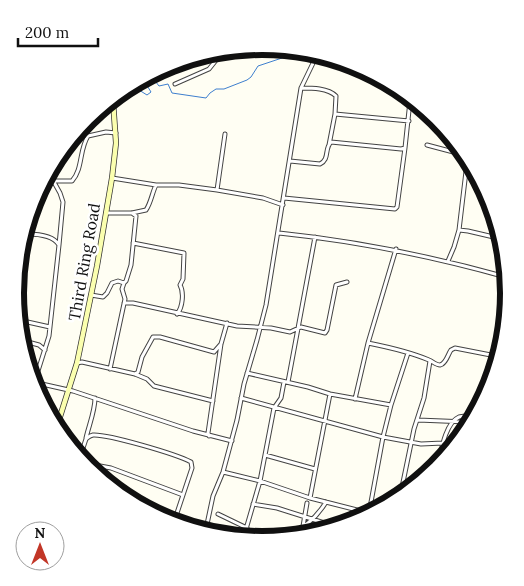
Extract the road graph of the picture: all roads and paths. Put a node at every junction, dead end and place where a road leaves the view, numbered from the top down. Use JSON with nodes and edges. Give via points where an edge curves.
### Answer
{"nodes":[{"id":1,"x":217,"y":59,"type":"edge"},
{"id":2,"x":314,"y":61,"type":"edge"},
{"id":3,"x":175,"y":84,"type":"dead end"},
{"id":4,"x":301,"y":88,"type":"junction"},
{"id":5,"x":410,"y":106,"type":"edge"},
{"id":6,"x":114,"y":107,"type":"edge"},
{"id":7,"x":335,"y":114,"type":"junction"},
{"id":8,"x":409,"y":121,"type":"junction"},
{"id":9,"x":116,"y":133,"type":"junction"},
{"id":10,"x":225,"y":134,"type":"dead end"},
{"id":11,"x":329,"y":145,"type":"junction"},
{"id":12,"x":428,"y":145,"type":"dead end"},
{"id":13,"x":405,"y":148,"type":"junction"},
{"id":14,"x":454,"y":152,"type":"edge"},
{"id":15,"x":290,"y":161,"type":"junction"},
{"id":16,"x":466,"y":171,"type":"edge"},
{"id":17,"x":112,"y":178,"type":"junction"},
{"id":18,"x":54,"y":182,"type":"joint"},
{"id":19,"x":156,"y":185,"type":"junction"},
{"id":20,"x":217,"y":190,"type":"junction"},
{"id":21,"x":284,"y":198,"type":"junction"},
{"id":22,"x":283,"y":205,"type":"junction"},
{"id":23,"x":105,"y":213,"type":"junction"},
{"id":24,"x":132,"y":213,"type":"junction"},
{"id":25,"x":458,"y":230,"type":"junction"},
{"id":26,"x":279,"y":232,"type":"junction"},
{"id":27,"x":31,"y":234,"type":"edge"},
{"id":28,"x":315,"y":237,"type":"junction"},
{"id":29,"x":493,"y":237,"type":"edge"},
{"id":30,"x":58,"y":240,"type":"junction"},
{"id":31,"x":133,"y":243,"type":"junction"},
{"id":32,"x":396,"y":249,"type":"junction"},
{"id":33,"x":448,"y":261,"type":"junction"},
{"id":34,"x":500,"y":276,"type":"edge"},
{"id":35,"x":347,"y":282,"type":"dead end"},
{"id":36,"x":124,"y":283,"type":"junction"},
{"id":37,"x":91,"y":295,"type":"junction"},
{"id":38,"x":124,"y":303,"type":"junction"},
{"id":39,"x":177,"y":314,"type":"junction"},
{"id":40,"x":26,"y":321,"type":"edge"},
{"id":41,"x":227,"y":323,"type":"junction"},
{"id":42,"x":50,"y":328,"type":"junction"},
{"id":43,"x":260,"y":328,"type":"junction"},
{"id":44,"x":298,"y":329,"type":"junction"},
{"id":45,"x":29,"y":342,"type":"edge"},
{"id":46,"x":368,"y":343,"type":"junction"},
{"id":47,"x":221,"y":344,"type":"junction"},
{"id":48,"x":45,"y":350,"type":"junction"},
{"id":49,"x":408,"y":354,"type":"junction"},
{"id":50,"x":492,"y":355,"type":"edge"},
{"id":51,"x":430,"y":360,"type":"junction"},
{"id":52,"x":77,"y":363,"type":"junction"},
{"id":53,"x":110,"y":369,"type":"junction"},
{"id":54,"x":37,"y":373,"type":"edge"},
{"id":55,"x":247,"y":373,"type":"junction"},
{"id":56,"x":135,"y":374,"type":"junction"},
{"id":57,"x":286,"y":382,"type":"junction"},
{"id":58,"x":42,"y":384,"type":"edge"},
{"id":59,"x":68,"y":390,"type":"junction"},
{"id":60,"x":330,"y":394,"type":"junction"},
{"id":61,"x":95,"y":398,"type":"junction"},
{"id":62,"x":241,"y":398,"type":"junction"},
{"id":63,"x":354,"y":399,"type":"junction"},
{"id":64,"x":212,"y":401,"type":"junction"},
{"id":65,"x":391,"y":405,"type":"junction"},
{"id":66,"x":274,"y":408,"type":"junction"},
{"id":67,"x":465,"y":416,"type":"edge"},
{"id":68,"x":60,"y":418,"type":"edge"},
{"id":69,"x":324,"y":420,"type":"junction"},
{"id":70,"x":418,"y":420,"type":"junction"},
{"id":71,"x":452,"y":422,"type":"junction"},
{"id":72,"x":462,"y":422,"type":"edge"},
{"id":73,"x":210,"y":436,"type":"junction"},
{"id":74,"x":383,"y":437,"type":"junction"},
{"id":75,"x":86,"y":439,"type":"junction"},
{"id":76,"x":232,"y":440,"type":"junction"},
{"id":77,"x":411,"y":442,"type":"junction"},
{"id":78,"x":443,"y":443,"type":"junction"},
{"id":79,"x":446,"y":444,"type":"edge"},
{"id":80,"x":83,"y":449,"type":"edge"},
{"id":81,"x":442,"y":449,"type":"edge"},
{"id":82,"x":265,"y":455,"type":"junction"},
{"id":83,"x":99,"y":466,"type":"edge"},
{"id":84,"x":315,"y":469,"type":"junction"},
{"id":85,"x":224,"y":472,"type":"junction"},
{"id":86,"x":260,"y":481,"type":"junction"},
{"id":87,"x":402,"y":485,"type":"edge"},
{"id":88,"x":183,"y":496,"type":"junction"},
{"id":89,"x":310,"y":498,"type":"junction"},
{"id":90,"x":326,"y":502,"type":"junction"},
{"id":91,"x":307,"y":503,"type":"dead end"},
{"id":92,"x":253,"y":504,"type":"junction"},
{"id":93,"x":370,"y":505,"type":"edge"},
{"id":94,"x":359,"y":510,"type":"edge"},
{"id":95,"x":218,"y":514,"type":"dead end"},
{"id":96,"x":177,"y":515,"type":"edge"},
{"id":97,"x":304,"y":516,"type":"junction"},
{"id":98,"x":313,"y":519,"type":"junction"},
{"id":99,"x":325,"y":523,"type":"edge"},
{"id":100,"x":208,"y":525,"type":"edge"},
{"id":101,"x":305,"y":527,"type":"edge"},
{"id":102,"x":247,"y":528,"type":"junction"},
{"id":103,"x":302,"y":528,"type":"edge"},
{"id":104,"x":246,"y":531,"type":"edge"}],
"edges":[{"from":1,"to":3,"type":"street","via":[[209,69]]},
{"from":2,"to":4,"type":"street"},
{"from":4,"to":7,"type":"street","via":[[332,92],[336,96]]},
{"from":4,"to":15,"type":"street"},
{"from":5,"to":8,"type":"street"},
{"from":6,"to":9,"type":"street","name":"Third Ring Road"},
{"from":7,"to":8,"type":"street"},
{"from":7,"to":11,"type":"street"},
{"from":8,"to":13,"type":"street"},
{"from":9,"to":17,"type":"street","name":"Third Ring Road"},
{"from":9,"to":18,"type":"street","via":[[88,136],[76,176],[72,181]]},
{"from":10,"to":20,"type":"street"},
{"from":11,"to":13,"type":"street","via":[[331,142]]},
{"from":11,"to":15,"type":"street","via":[[326,160],[320,164]]},
{"from":12,"to":14,"type":"street"},
{"from":13,"to":21,"type":"street","via":[[395,209]]},
{"from":15,"to":21,"type":"street"},
{"from":16,"to":25,"type":"street"},
{"from":17,"to":19,"type":"street"},
{"from":17,"to":23,"type":"street","name":"Third Ring Road"},
{"from":18,"to":30,"type":"street","via":[[63,202]]},
{"from":19,"to":20,"type":"street"},
{"from":19,"to":24,"type":"street","via":[[146,210]]},
{"from":20,"to":22,"type":"street"},
{"from":21,"to":22,"type":"street"},
{"from":22,"to":26,"type":"street"},
{"from":23,"to":24,"type":"street"},
{"from":23,"to":37,"type":"street","name":"Third Ring Road"},
{"from":24,"to":31,"type":"street","via":[[137,219]]},
{"from":25,"to":29,"type":"street"},
{"from":25,"to":33,"type":"street"},
{"from":26,"to":28,"type":"street"},
{"from":26,"to":43,"type":"street"},
{"from":27,"to":30,"type":"street"},
{"from":28,"to":32,"type":"street"},
{"from":28,"to":44,"type":"street"},
{"from":30,"to":42,"type":"street"},
{"from":31,"to":36,"type":"street","via":[[131,265]]},
{"from":31,"to":39,"type":"street","via":[[184,253],[180,285],[182,306]]},
{"from":32,"to":33,"type":"street"},
{"from":32,"to":46,"type":"street"},
{"from":33,"to":34,"type":"street"},
{"from":35,"to":44,"type":"street","via":[[336,285],[325,333]]},
{"from":36,"to":37,"type":"street","via":[[112,283],[103,297]]},
{"from":36,"to":38,"type":"street"},
{"from":37,"to":52,"type":"street","name":"Third Ring Road"},
{"from":38,"to":39,"type":"street","via":[[134,302]]},
{"from":38,"to":53,"type":"street"},
{"from":39,"to":41,"type":"street"},
{"from":40,"to":42,"type":"street"},
{"from":41,"to":43,"type":"street"},
{"from":41,"to":47,"type":"street"},
{"from":42,"to":48,"type":"street"},
{"from":43,"to":44,"type":"street","via":[[290,332]]},
{"from":43,"to":55,"type":"street"},
{"from":44,"to":57,"type":"street"},
{"from":45,"to":48,"type":"street"},
{"from":46,"to":49,"type":"street"},
{"from":46,"to":63,"type":"street"},
{"from":47,"to":56,"type":"street","via":[[214,352],[153,337]]},
{"from":47,"to":64,"type":"street"},
{"from":48,"to":54,"type":"street"},
{"from":49,"to":51,"type":"street"},
{"from":49,"to":65,"type":"street"},
{"from":50,"to":51,"type":"street","via":[[455,348],[442,365]]},
{"from":51,"to":70,"type":"street"},
{"from":52,"to":53,"type":"street"},
{"from":52,"to":59,"type":"street","name":"Third Ring Road"},
{"from":53,"to":56,"type":"street"},
{"from":55,"to":57,"type":"street"},
{"from":55,"to":62,"type":"street"},
{"from":56,"to":64,"type":"street","via":[[154,386]]},
{"from":57,"to":60,"type":"street"},
{"from":57,"to":66,"type":"street"},
{"from":58,"to":59,"type":"street"},
{"from":59,"to":61,"type":"street"},
{"from":59,"to":68,"type":"street","name":"Third Ring Road"},
{"from":60,"to":63,"type":"street"},
{"from":60,"to":69,"type":"street"},
{"from":61,"to":73,"type":"street"},
{"from":61,"to":75,"type":"street"},
{"from":62,"to":66,"type":"street"},
{"from":62,"to":76,"type":"street"},
{"from":63,"to":65,"type":"street"},
{"from":64,"to":73,"type":"street"},
{"from":65,"to":74,"type":"street"},
{"from":66,"to":69,"type":"street"},
{"from":66,"to":82,"type":"street"},
{"from":67,"to":71,"type":"street"},
{"from":69,"to":74,"type":"street"},
{"from":69,"to":84,"type":"street"},
{"from":70,"to":71,"type":"street"},
{"from":70,"to":77,"type":"street"},
{"from":71,"to":72,"type":"street"},
{"from":71,"to":78,"type":"street"},
{"from":73,"to":76,"type":"street"},
{"from":74,"to":77,"type":"street"},
{"from":74,"to":93,"type":"street"},
{"from":75,"to":80,"type":"street"},
{"from":75,"to":88,"type":"street","via":[[94,435],[118,440],[192,462]]},
{"from":76,"to":85,"type":"street"},
{"from":77,"to":78,"type":"street"},
{"from":77,"to":87,"type":"street"},
{"from":78,"to":79,"type":"street"},
{"from":78,"to":81,"type":"street"},
{"from":82,"to":84,"type":"street"},
{"from":82,"to":86,"type":"street"},
{"from":83,"to":88,"type":"street"},
{"from":84,"to":89,"type":"street"},
{"from":85,"to":86,"type":"street"},
{"from":85,"to":100,"type":"street","via":[[213,496]]},
{"from":86,"to":89,"type":"street"},
{"from":86,"to":92,"type":"street"},
{"from":88,"to":96,"type":"street"},
{"from":89,"to":90,"type":"street"},
{"from":90,"to":94,"type":"street"},
{"from":90,"to":98,"type":"street"},
{"from":91,"to":97,"type":"street"},
{"from":92,"to":97,"type":"street"},
{"from":92,"to":102,"type":"street"},
{"from":95,"to":102,"type":"street"},
{"from":97,"to":98,"type":"street"},
{"from":97,"to":103,"type":"street"},
{"from":98,"to":99,"type":"street"},
{"from":98,"to":101,"type":"street"},
{"from":102,"to":104,"type":"street"}]}
